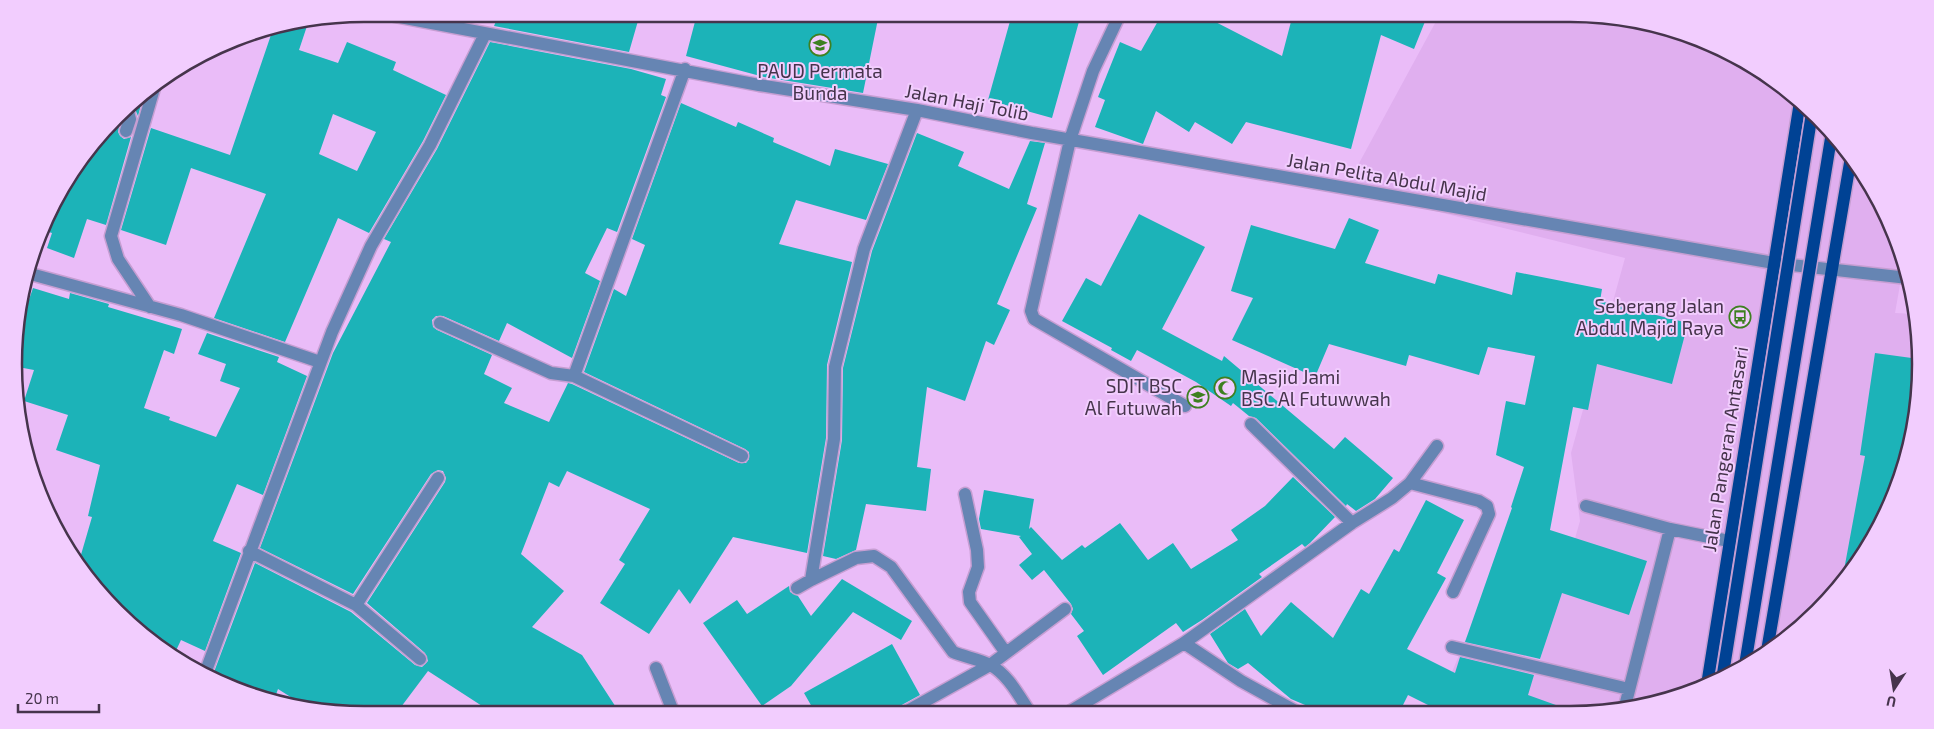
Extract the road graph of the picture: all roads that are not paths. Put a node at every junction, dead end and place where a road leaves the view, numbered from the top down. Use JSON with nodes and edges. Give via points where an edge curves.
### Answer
{"nodes":[{"id":1,"x":424,"y":22,"type":"edge"},
{"id":2,"x":1116,"y":22,"type":"edge"},
{"id":3,"x":485,"y":34,"type":"junction"},
{"id":4,"x":685,"y":69,"type":"junction"},
{"id":5,"x":152,"y":97,"type":"edge"},
{"id":6,"x":916,"y":110,"type":"junction"},
{"id":7,"x":1799,"y":111,"type":"edge"},
{"id":8,"x":129,"y":117,"type":"edge"},
{"id":9,"x":1810,"y":122,"type":"edge"},
{"id":10,"x":126,"y":131,"type":"dead end"},
{"id":11,"x":1070,"y":140,"type":"junction"},
{"id":12,"x":1830,"y":143,"type":"edge"},
{"id":13,"x":1849,"y":166,"type":"edge"},
{"id":14,"x":1774,"y":263,"type":"junction"},
{"id":15,"x":1832,"y":270,"type":"junction"},
{"id":16,"x":34,"y":275,"type":"edge"},
{"id":17,"x":1900,"y":277,"type":"edge"},
{"id":18,"x":150,"y":307,"type":"junction"},
{"id":19,"x":440,"y":323,"type":"dead end"},
{"id":20,"x":320,"y":362,"type":"junction"},
{"id":21,"x":574,"y":376,"type":"junction"},
{"id":22,"x":1186,"y":406,"type":"dead end"},
{"id":23,"x":1251,"y":424,"type":"dead end"},
{"id":24,"x":1437,"y":446,"type":"dead end"},
{"id":25,"x":742,"y":456,"type":"dead end"},
{"id":26,"x":438,"y":478,"type":"dead end"},
{"id":27,"x":1410,"y":483,"type":"junction"},
{"id":28,"x":965,"y":494,"type":"dead end"},
{"id":29,"x":1586,"y":506,"type":"dead end"},
{"id":30,"x":1352,"y":522,"type":"junction"},
{"id":31,"x":1670,"y":528,"type":"junction"},
{"id":32,"x":1729,"y":541,"type":"junction"},
{"id":33,"x":249,"y":551,"type":"junction"},
{"id":34,"x":811,"y":580,"type":"junction"},
{"id":35,"x":797,"y":588,"type":"dead end"},
{"id":36,"x":1452,"y":592,"type":"dead end"},
{"id":37,"x":356,"y":605,"type":"junction"},
{"id":38,"x":1065,"y":609,"type":"dead end"},
{"id":39,"x":1184,"y":643,"type":"junction"},
{"id":40,"x":1768,"y":643,"type":"edge"},
{"id":41,"x":1452,"y":647,"type":"dead end"},
{"id":42,"x":1006,"y":653,"type":"junction"},
{"id":43,"x":1746,"y":657,"type":"edge"},
{"id":44,"x":420,"y":659,"type":"dead end"},
{"id":45,"x":990,"y":664,"type":"junction"},
{"id":46,"x":207,"y":668,"type":"edge"},
{"id":47,"x":656,"y":668,"type":"dead end"},
{"id":48,"x":1724,"y":670,"type":"edge"},
{"id":49,"x":1708,"y":677,"type":"edge"},
{"id":50,"x":1629,"y":689,"type":"junction"},
{"id":51,"x":1626,"y":702,"type":"edge"},
{"id":52,"x":671,"y":706,"type":"edge"},
{"id":53,"x":916,"y":706,"type":"edge"},
{"id":54,"x":1025,"y":706,"type":"edge"},
{"id":55,"x":1079,"y":706,"type":"edge"},
{"id":56,"x":1286,"y":706,"type":"edge"}],
"edges":[{"from":1,"to":3,"type":"street","name":"Jalan Haji Tolib"},
{"from":2,"to":11,"type":"street","via":[[1093,71]]},
{"from":3,"to":4,"type":"street","name":"Jalan Haji Tolib"},
{"from":3,"to":20,"type":"street","via":[[430,145],[371,246]]},
{"from":4,"to":6,"type":"street","name":"Jalan Haji Tolib"},
{"from":4,"to":21,"type":"street"},
{"from":5,"to":18,"type":"street","via":[[111,236],[118,259]]},
{"from":6,"to":11,"type":"street","name":"Jalan Haji Tolib"},
{"from":6,"to":34,"type":"street","via":[[864,249],[835,367],[834,439]]},
{"from":7,"to":14,"type":"main road","name":"Jalan Pangeran Antasari"},
{"from":8,"to":10,"type":"street"},
{"from":9,"to":48,"type":"main road","bridge":true},
{"from":11,"to":14,"type":"street","name":"Jalan Pelita Abdul Majid"},
{"from":11,"to":22,"type":"street","via":[[1032,302],[1034,319]]},
{"from":12,"to":43,"type":"main road","bridge":true},
{"from":13,"to":15,"type":"main road"},
{"from":14,"to":15,"type":"street","name":"Jalan Pelita Abdul Majid"},
{"from":14,"to":32,"type":"main road","name":"Jalan Pangeran Antasari"},
{"from":15,"to":17,"type":"street","name":"Jalan Pelita Abdul Majid"},
{"from":15,"to":40,"type":"main road"},
{"from":16,"to":18,"type":"street"},
{"from":18,"to":20,"type":"street"},
{"from":19,"to":21,"type":"street","via":[[544,371]]},
{"from":20,"to":33,"type":"street"},
{"from":21,"to":25,"type":"street"},
{"from":23,"to":30,"type":"street"},
{"from":24,"to":27,"type":"street"},
{"from":26,"to":37,"type":"street"},
{"from":27,"to":30,"type":"street"},
{"from":27,"to":36,"type":"street","via":[[1479,501],[1487,506],[1489,514]]},
{"from":28,"to":42,"type":"street","via":[[978,566],[969,592],[970,602]]},
{"from":29,"to":31,"type":"street"},
{"from":30,"to":39,"type":"street"},
{"from":31,"to":32,"type":"street"},
{"from":31,"to":50,"type":"street"},
{"from":32,"to":49,"type":"main road","name":"Jalan Pangeran Antasari"},
{"from":33,"to":37,"type":"street"},
{"from":33,"to":46,"type":"street"},
{"from":34,"to":35,"type":"street"},
{"from":34,"to":45,"type":"street","via":[[856,558],[874,556],[891,567],[953,652]]},
{"from":37,"to":44,"type":"street"},
{"from":38,"to":42,"type":"street"},
{"from":39,"to":55,"type":"street"},
{"from":39,"to":56,"type":"street"},
{"from":41,"to":50,"type":"street"},
{"from":42,"to":45,"type":"street"},
{"from":45,"to":53,"type":"street"},
{"from":45,"to":54,"type":"street","via":[[1006,678]]},
{"from":47,"to":52,"type":"street"},
{"from":50,"to":51,"type":"street"}]}
